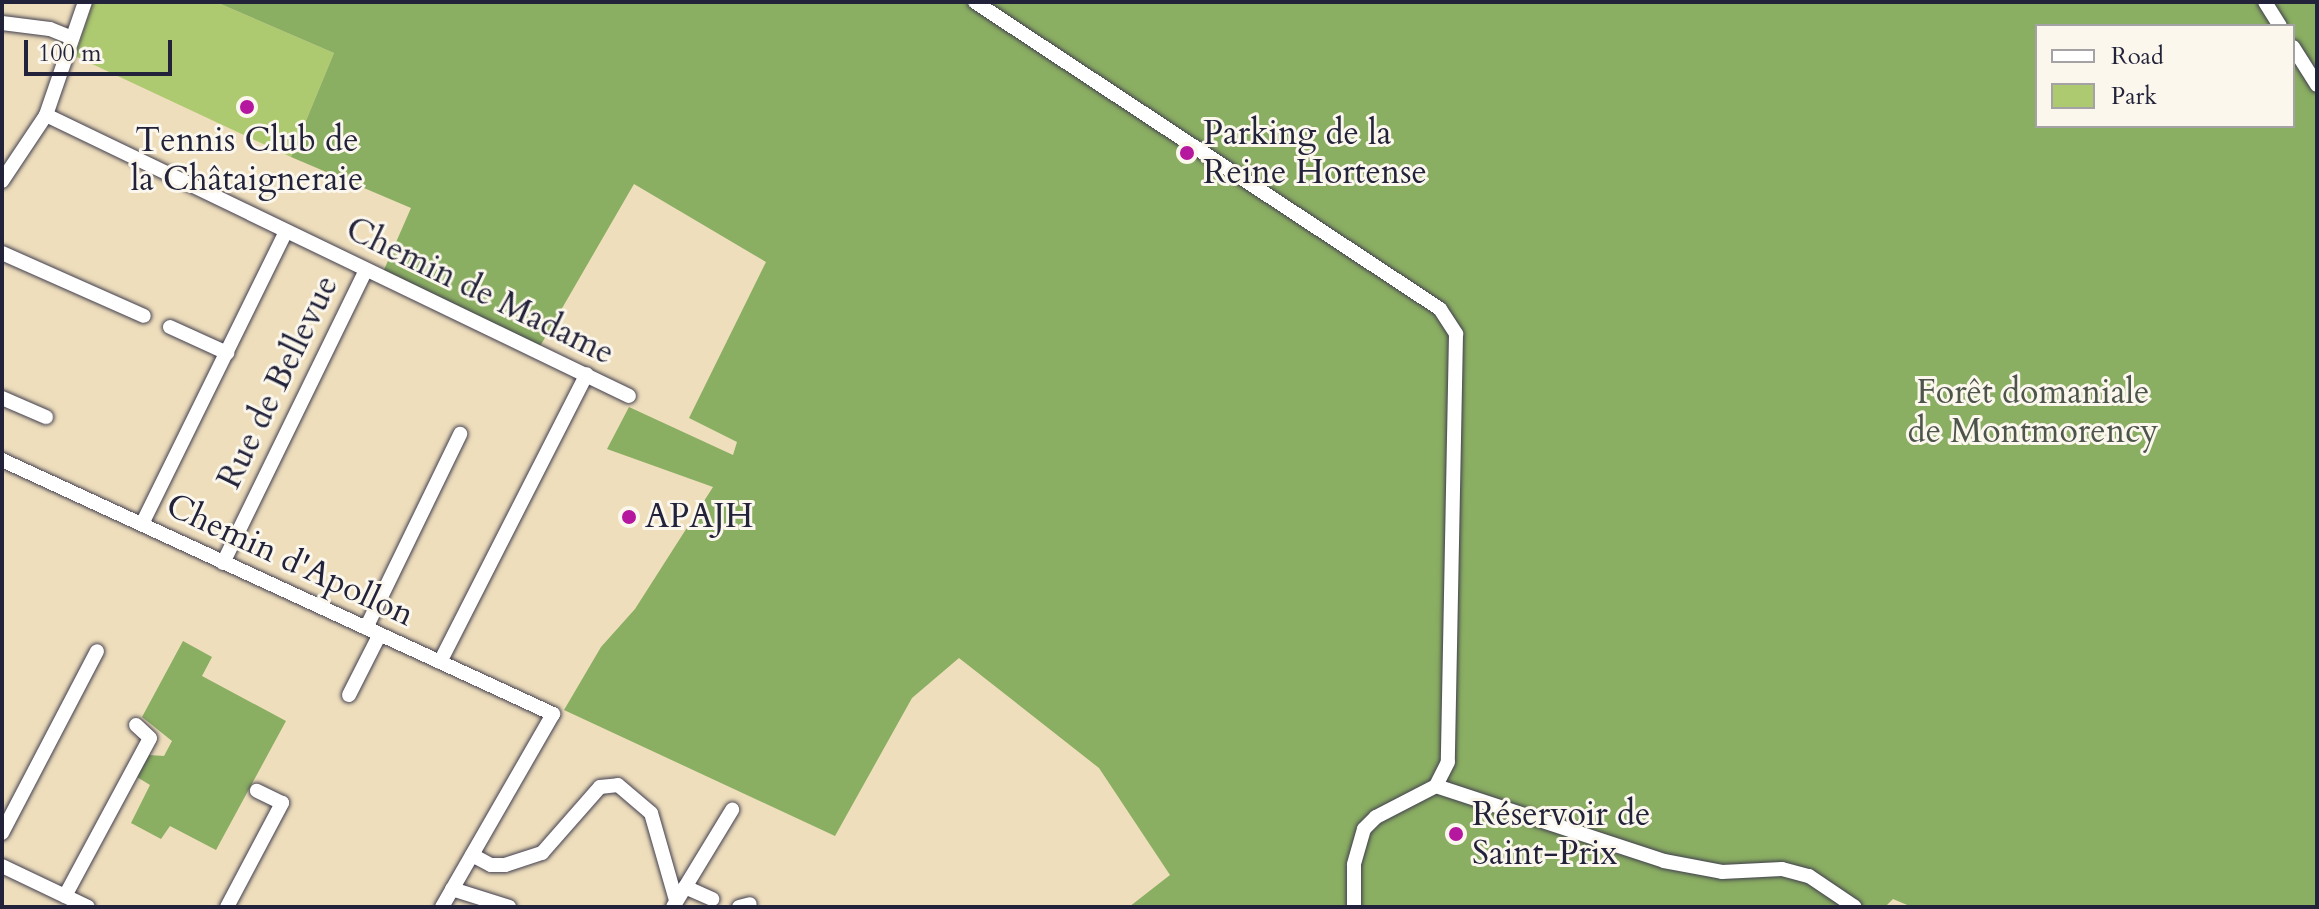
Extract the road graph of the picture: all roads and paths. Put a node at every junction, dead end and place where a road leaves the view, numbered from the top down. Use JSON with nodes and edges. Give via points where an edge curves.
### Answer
{"nodes":[{"id":1,"x":85,"y":2,"type":"edge"},
{"id":2,"x":975,"y":2,"type":"edge"},
{"id":3,"x":2265,"y":2,"type":"edge"},
{"id":4,"x":2,"y":23,"type":"edge"},
{"id":5,"x":2279,"y":24,"type":"edge"},
{"id":6,"x":72,"y":38,"type":"junction"},
{"id":7,"x":2295,"y":50,"type":"edge"},
{"id":8,"x":2317,"y":85,"type":"edge"},
{"id":9,"x":46,"y":115,"type":"junction"},
{"id":10,"x":2,"y":181,"type":"edge"},
{"id":11,"x":286,"y":231,"type":"junction"},
{"id":12,"x":2,"y":253,"type":"edge"},
{"id":13,"x":366,"y":270,"type":"junction"},
{"id":14,"x":144,"y":316,"type":"dead end"},
{"id":15,"x":170,"y":327,"type":"dead end"},
{"id":16,"x":227,"y":353,"type":"junction"},
{"id":17,"x":587,"y":374,"type":"junction"},
{"id":18,"x":629,"y":396,"type":"dead end"},
{"id":19,"x":2,"y":398,"type":"edge"},
{"id":20,"x":46,"y":417,"type":"dead end"},
{"id":21,"x":460,"y":434,"type":"dead end"},
{"id":22,"x":2,"y":460,"type":"edge"},
{"id":23,"x":142,"y":524,"type":"junction"},
{"id":24,"x":223,"y":563,"type":"junction"},
{"id":25,"x":373,"y":631,"type":"junction"},
{"id":26,"x":97,"y":651,"type":"dead end"},
{"id":27,"x":440,"y":662,"type":"junction"},
{"id":28,"x":349,"y":695,"type":"dead end"},
{"id":29,"x":136,"y":725,"type":"dead end"},
{"id":30,"x":1436,"y":786,"type":"junction"},
{"id":31,"x":257,"y":791,"type":"dead end"},
{"id":32,"x":732,"y":810,"type":"dead end"},
{"id":33,"x":2,"y":833,"type":"edge"},
{"id":34,"x":472,"y":855,"type":"junction"},
{"id":35,"x":2,"y":866,"type":"edge"},
{"id":36,"x":452,"y":889,"type":"junction"},
{"id":37,"x":65,"y":896,"type":"junction"},
{"id":38,"x":678,"y":898,"type":"edge"},
{"id":39,"x":712,"y":899,"type":"dead end"},
{"id":40,"x":88,"y":907,"type":"edge"},
{"id":41,"x":227,"y":907,"type":"edge"},
{"id":42,"x":442,"y":907,"type":"edge"},
{"id":43,"x":509,"y":907,"type":"edge"},
{"id":44,"x":1354,"y":907,"type":"edge"},
{"id":45,"x":1855,"y":907,"type":"edge"}],
"edges":[{"from":1,"to":6,"type":"street"},
{"from":2,"to":30,"type":"street","via":[[1450,321],[1458,346],[1453,603],[1448,762]]},
{"from":3,"to":5,"type":"street"},
{"from":4,"to":6,"type":"street","via":[[50,29]]},
{"from":6,"to":9,"type":"street"},
{"from":7,"to":8,"type":"street"},
{"from":9,"to":10,"type":"street"},
{"from":9,"to":11,"type":"street","name":"Chemin de Madame"},
{"from":11,"to":13,"type":"street","name":"Chemin de Madame"},
{"from":11,"to":16,"type":"street"},
{"from":12,"to":14,"type":"street"},
{"from":13,"to":17,"type":"street","name":"Chemin de Madame"},
{"from":13,"to":24,"type":"street","name":"Rue de Bellevue"},
{"from":15,"to":16,"type":"street"},
{"from":16,"to":23,"type":"street"},
{"from":17,"to":18,"type":"street","name":"Chemin de Madame"},
{"from":17,"to":27,"type":"street"},
{"from":19,"to":20,"type":"street"},
{"from":21,"to":25,"type":"street"},
{"from":22,"to":23,"type":"street","name":"Chemin d'Apollon"},
{"from":23,"to":24,"type":"street","name":"Chemin d'Apollon"},
{"from":24,"to":25,"type":"street","name":"Chemin d'Apollon"},
{"from":25,"to":27,"type":"street","name":"Chemin d'Apollon"},
{"from":25,"to":28,"type":"street"},
{"from":26,"to":33,"type":"street"},
{"from":27,"to":34,"type":"street","name":"Chemin d'Apollon","via":[[553,714]]},
{"from":29,"to":37,"type":"street","via":[[150,738]]},
{"from":30,"to":44,"type":"street","via":[[1376,817],[1364,829],[1354,865]]},
{"from":30,"to":45,"type":"street","via":[[1664,861],[1722,872],[1782,869],[1809,876]]},
{"from":31,"to":41,"type":"street","via":[[282,803]]},
{"from":32,"to":38,"type":"street"},
{"from":34,"to":36,"type":"street"},
{"from":34,"to":38,"type":"street","via":[[491,865],[505,865],[542,853],[600,787],[618,785],[651,813]]},
{"from":35,"to":37,"type":"street"},
{"from":36,"to":42,"type":"street"},
{"from":36,"to":43,"type":"street"},
{"from":37,"to":40,"type":"street"},
{"from":38,"to":39,"type":"street"}]}
